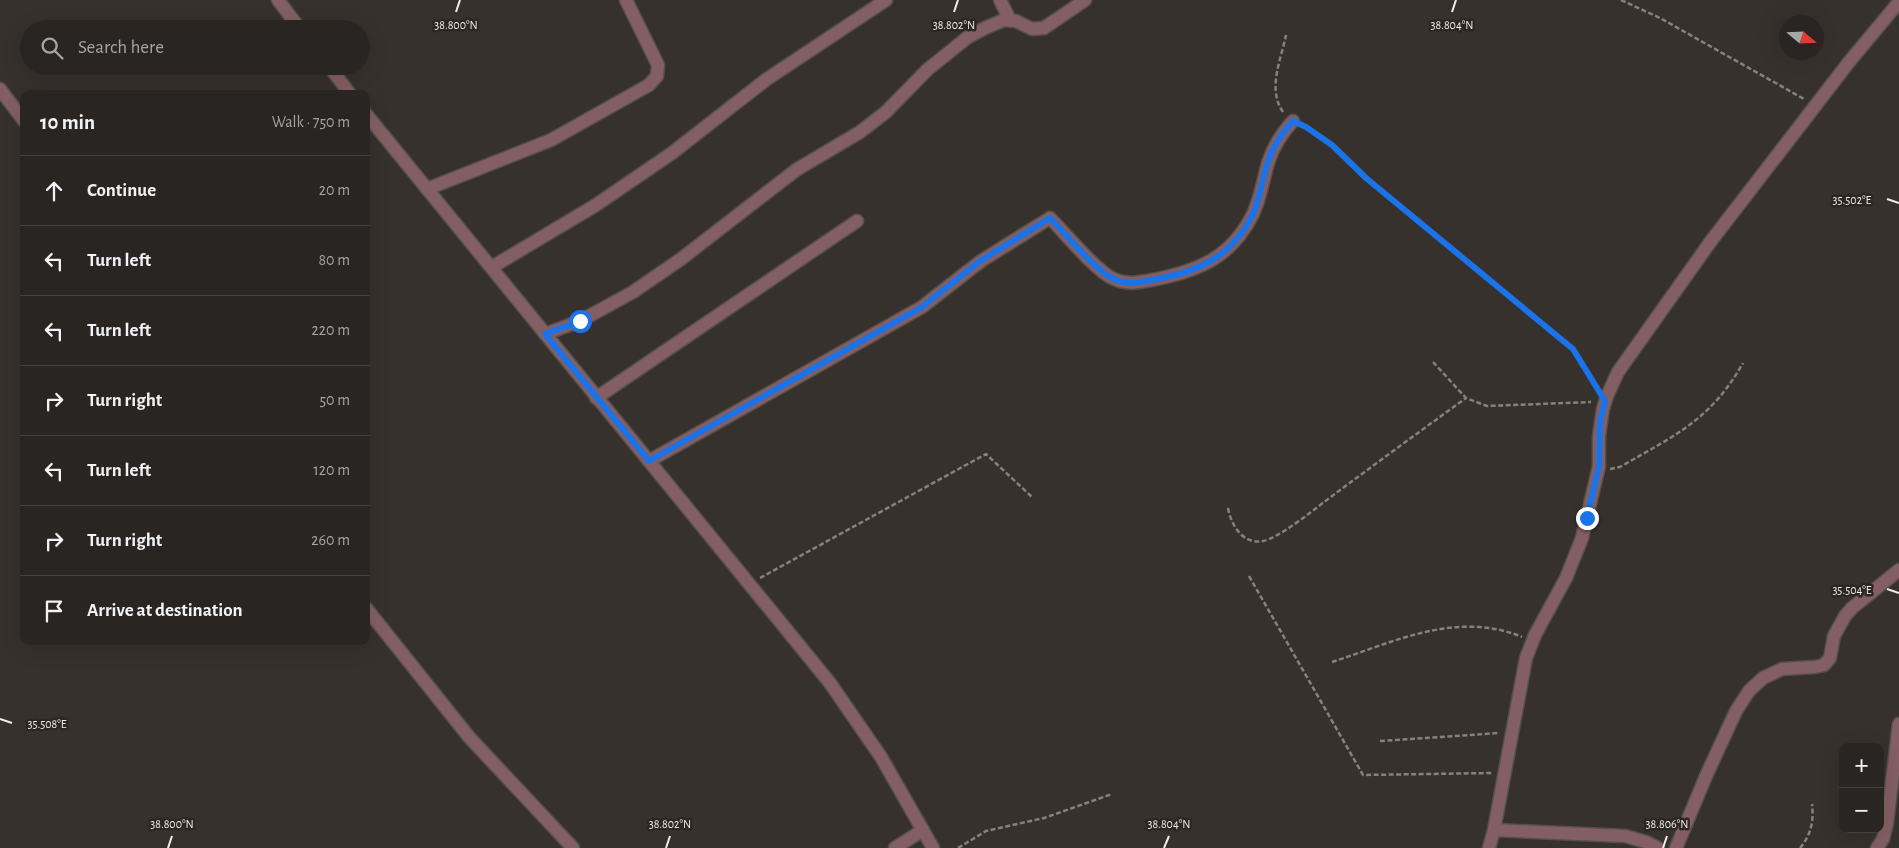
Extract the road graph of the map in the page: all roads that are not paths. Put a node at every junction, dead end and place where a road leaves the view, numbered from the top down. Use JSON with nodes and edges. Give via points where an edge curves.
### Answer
{"nodes":[{"id":1,"x":278,"y":0,"type":"edge"},
{"id":2,"x":626,"y":0,"type":"edge"},
{"id":3,"x":886,"y":0,"type":"edge"},
{"id":4,"x":1000,"y":0,"type":"edge"},
{"id":5,"x":1086,"y":0,"type":"edge"},
{"id":6,"x":1899,"y":2,"type":"edge"},
{"id":7,"x":293,"y":20,"type":"edge"},
{"id":8,"x":1010,"y":20,"type":"junction"},
{"id":9,"x":336,"y":75,"type":"edge"},
{"id":10,"x":0,"y":89,"type":"edge"},
{"id":11,"x":347,"y":90,"type":"edge"},
{"id":12,"x":20,"y":116,"type":"edge"},
{"id":13,"x":370,"y":119,"type":"edge"},
{"id":14,"x":1293,"y":121,"type":"road end"},
{"id":15,"x":427,"y":189,"type":"junction"},
{"id":16,"x":857,"y":221,"type":"dead end"},
{"id":17,"x":492,"y":267,"type":"junction"},
{"id":18,"x":545,"y":334,"type":"junction"},
{"id":19,"x":596,"y":398,"type":"junction"},
{"id":20,"x":649,"y":461,"type":"junction"},
{"id":21,"x":1899,"y":570,"type":"edge"},
{"id":22,"x":370,"y":613,"type":"edge"},
{"id":23,"x":1899,"y":724,"type":"edge"},
{"id":24,"x":922,"y":830,"type":"junction"},
{"id":25,"x":1494,"y":830,"type":"junction"},
{"id":26,"x":573,"y":848,"type":"edge"},
{"id":27,"x":895,"y":848,"type":"edge"},
{"id":28,"x":933,"y":848,"type":"edge"},
{"id":29,"x":1489,"y":848,"type":"edge"},
{"id":30,"x":1658,"y":848,"type":"edge"},
{"id":31,"x":1676,"y":848,"type":"edge"},
{"id":32,"x":1877,"y":848,"type":"edge"}],
"edges":[{"from":1,"to":7,"type":"street"},
{"from":2,"to":15,"type":"street","via":[[658,65],[657,76],[649,85],[551,140]]},
{"from":3,"to":17,"type":"street","via":[[767,79],[672,153],[596,205]]},
{"from":4,"to":8,"type":"street"},
{"from":5,"to":8,"type":"street","via":[[1044,28],[1025,27]]},
{"from":6,"to":25,"type":"street","via":[[1711,241],[1618,372],[1600,422],[1598,472],[1575,558],[1532,641],[1524,670]]},
{"from":8,"to":18,"type":"street","via":[[998,22],[968,37],[927,70],[886,112],[860,132],[796,170],[673,265],[580,321]]},
{"from":9,"to":11,"type":"street"},
{"from":10,"to":12,"type":"street"},
{"from":13,"to":15,"type":"street"},
{"from":14,"to":20,"type":"street","via":[[1268,160],[1258,199],[1242,232],[1223,253],[1199,267],[1182,274],[1120,282],[1104,273],[1050,218],[980,261],[922,307]]},
{"from":15,"to":17,"type":"street"},
{"from":16,"to":19,"type":"street"},
{"from":17,"to":18,"type":"street"},
{"from":18,"to":19,"type":"street"},
{"from":19,"to":20,"type":"street"},
{"from":20,"to":24,"type":"street","via":[[830,683],[858,721]]},
{"from":21,"to":31,"type":"street","via":[[1845,616],[1834,636],[1830,658],[1824,665],[1782,669],[1763,678],[1749,691],[1736,711]]},
{"from":22,"to":26,"type":"street","via":[[469,738]]},
{"from":23,"to":32,"type":"street","via":[[1887,823]]},
{"from":24,"to":27,"type":"street"},
{"from":24,"to":28,"type":"street"},
{"from":25,"to":29,"type":"street"},
{"from":25,"to":30,"type":"street","via":[[1625,836]]}]}
